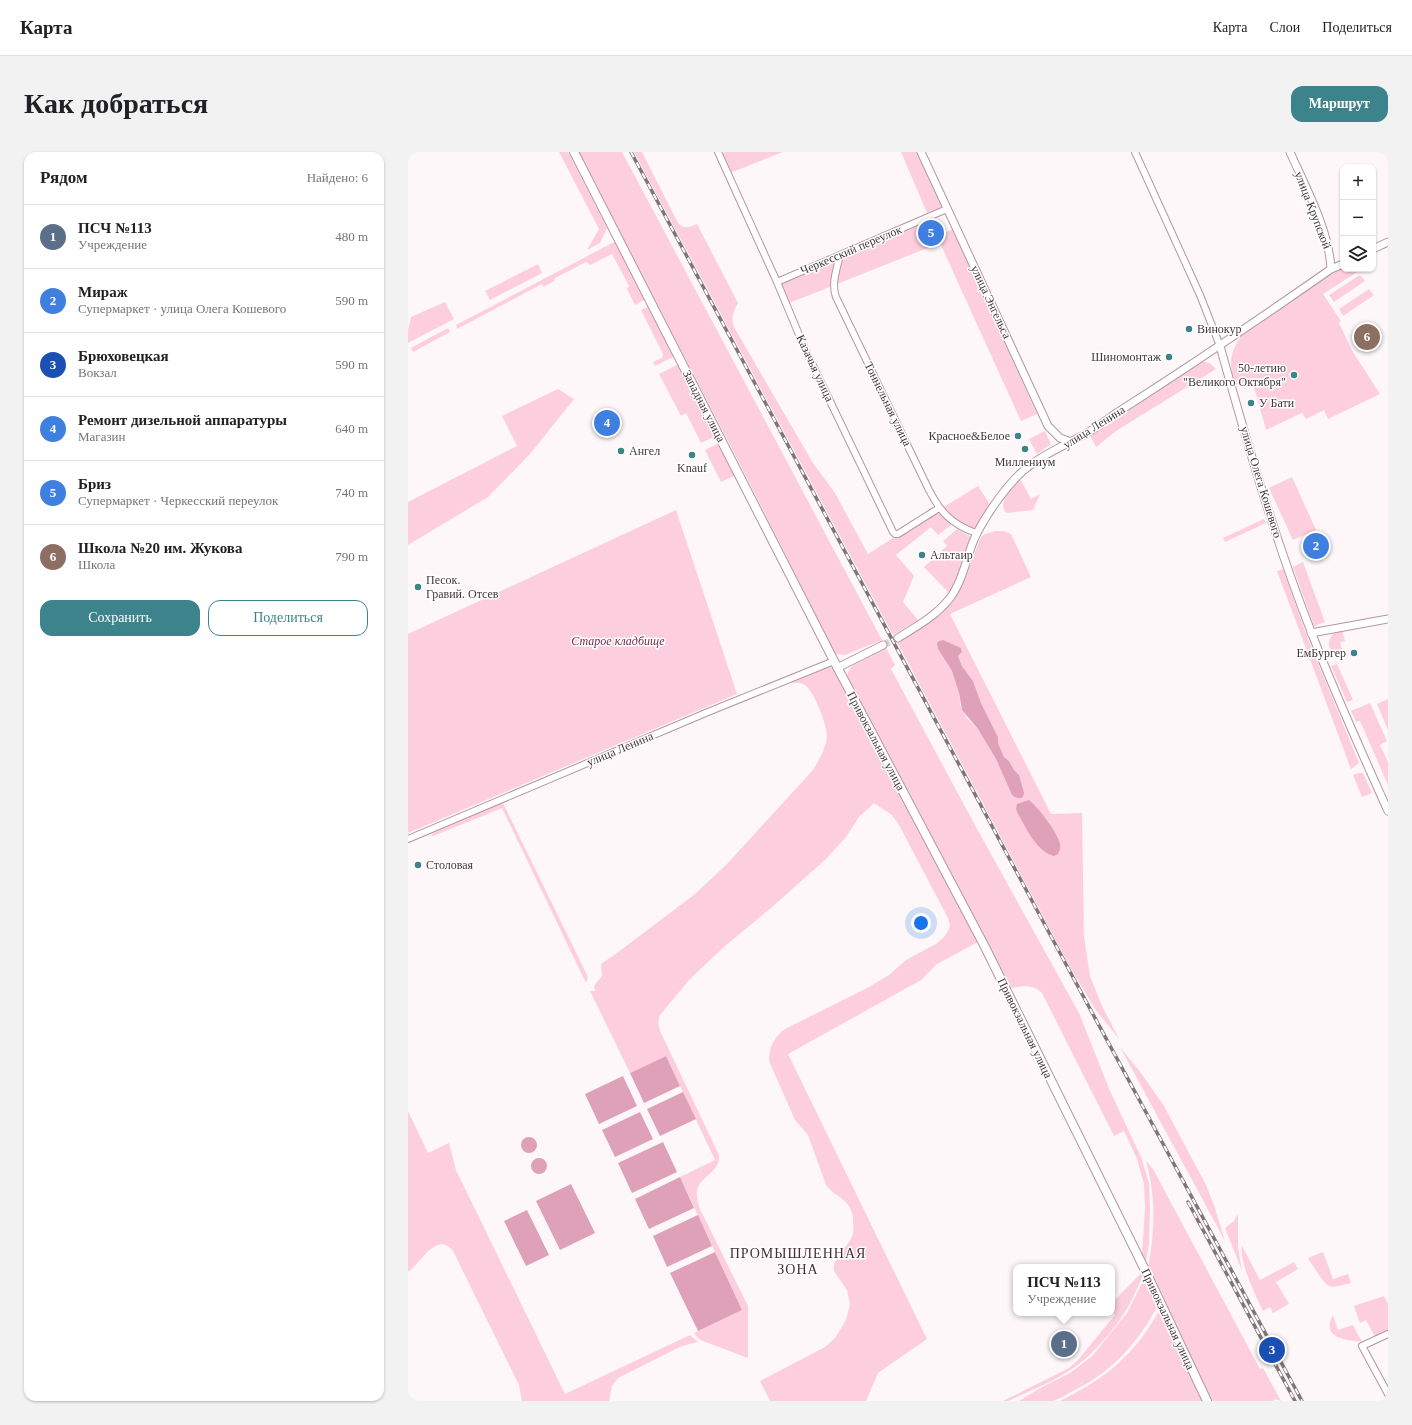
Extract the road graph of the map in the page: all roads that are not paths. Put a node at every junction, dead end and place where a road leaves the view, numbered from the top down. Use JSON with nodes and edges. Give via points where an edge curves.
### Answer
{"nodes":[{"id":1,"x":574,"y":152,"type":"edge"},
{"id":2,"x":718,"y":152,"type":"edge"},
{"id":3,"x":921,"y":152,"type":"edge"},
{"id":4,"x":1135,"y":152,"type":"edge"},
{"id":5,"x":1290,"y":152,"type":"edge"},
{"id":6,"x":948,"y":209,"type":"junction"},
{"id":7,"x":1388,"y":242,"type":"edge"},
{"id":8,"x":1376,"y":248,"type":"edge"},
{"id":9,"x":840,"y":255,"type":"junction"},
{"id":10,"x":1340,"y":265,"type":"edge"},
{"id":11,"x":1332,"y":269,"type":"junction"},
{"id":12,"x":777,"y":282,"type":"junction"},
{"id":13,"x":1220,"y":346,"type":"junction"},
{"id":14,"x":1071,"y":442,"type":"junction"},
{"id":15,"x":939,"y":508,"type":"junction"},
{"id":16,"x":976,"y":534,"type":"junction"},
{"id":17,"x":1388,"y":619,"type":"edge"},
{"id":18,"x":1311,"y":633,"type":"junction"},
{"id":19,"x":898,"y":638,"type":"tunnel mouth"},
{"id":20,"x":883,"y":646,"type":"tunnel mouth"},
{"id":21,"x":835,"y":664,"type":"junction"},
{"id":22,"x":1388,"y":812,"type":"edge"},
{"id":23,"x":408,"y":839,"type":"edge"},
{"id":24,"x":1388,"y":1334,"type":"edge"},
{"id":25,"x":1388,"y":1394,"type":"edge"},
{"id":26,"x":1207,"y":1401,"type":"edge"}],
"edges":[{"from":1,"to":21,"type":"main road","name":"Западная улица"},
{"from":2,"to":12,"type":"street","name":"Казачья улица"},
{"from":3,"to":6,"type":"street","name":"улица Энгельса"},
{"from":4,"to":13,"type":"street","name":"улица Олега Кошевого","via":[[1200,295]]},
{"from":5,"to":11,"type":"street","name":"улица Крупской","via":[[1324,231]]},
{"from":6,"to":9,"type":"street","name":"Черкесский переулок"},
{"from":6,"to":14,"type":"street","name":"улица Энгельса","via":[[1048,426],[1060,438]]},
{"from":7,"to":8,"type":"street"},
{"from":9,"to":12,"type":"street","name":"Черкесский переулок"},
{"from":9,"to":15,"type":"street","name":"Тоннельная улица","via":[[834,282],[836,297]]},
{"from":10,"to":11,"type":"street","name":"улица Ленина"},
{"from":11,"to":13,"type":"street","name":"улица Ленина"},
{"from":12,"to":15,"type":"street","name":"Казачья улица","via":[[805,349],[893,532],[898,534]]},
{"from":13,"to":14,"type":"street","name":"улица Ленина"},
{"from":13,"to":18,"type":"street","name":"улица Олега Кошевого","via":[[1261,489]]},
{"from":14,"to":16,"type":"street","name":"улица Ленина","via":[[1036,461],[1016,478]]},
{"from":15,"to":16,"type":"street","name":"Тоннельная улица","via":[[959,526]]},
{"from":16,"to":19,"type":"street","name":"улица Ленина","via":[[958,584],[949,599],[927,620]]},
{"from":17,"to":18,"type":"street"},
{"from":18,"to":22,"type":"street","name":"улица Олега Кошевого"},
{"from":20,"to":21,"type":"street","name":"улица Ленина"},
{"from":21,"to":23,"type":"street","name":"улица Ленина","via":[[708,712]]},
{"from":21,"to":26,"type":"main road","name":"Привокзальная улица","via":[[984,945]]},
{"from":24,"to":25,"type":"street","via":[[1362,1346]]}]}
